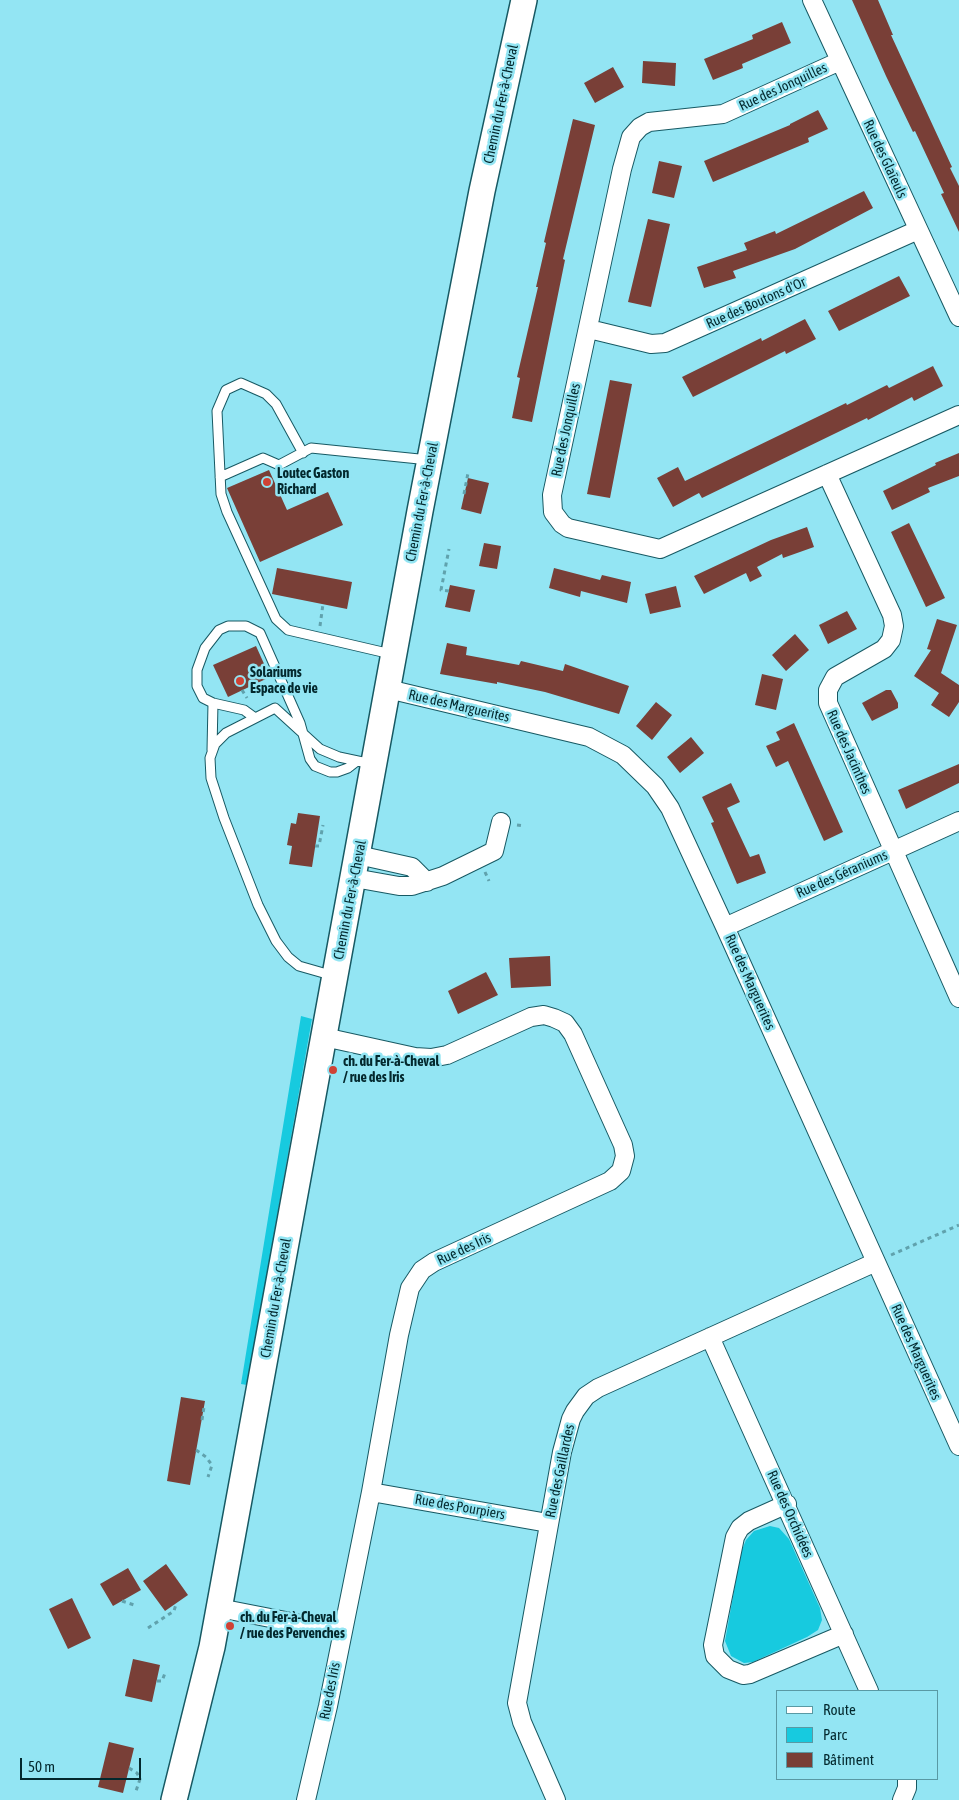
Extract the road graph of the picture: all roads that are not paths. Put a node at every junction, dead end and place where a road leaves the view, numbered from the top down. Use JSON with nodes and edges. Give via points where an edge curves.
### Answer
{"nodes":[{"id":1,"x":524,"y":0,"type":"edge"},
{"id":2,"x":812,"y":0,"type":"edge"},
{"id":3,"x":840,"y":61,"type":"junction"},
{"id":4,"x":918,"y":230,"type":"junction"},
{"id":5,"x":959,"y":317,"type":"edge"},
{"id":6,"x":589,"y":329,"type":"junction"},
{"id":7,"x":959,"y":415,"type":"edge"},
{"id":8,"x":302,"y":453,"type":"junction"},
{"id":9,"x":430,"y":460,"type":"junction"},
{"id":10,"x":827,"y":474,"type":"junction"},
{"id":11,"x":220,"y":477,"type":"junction"},
{"id":12,"x":394,"y":654,"type":"junction"},
{"id":13,"x":388,"y":689,"type":"junction"},
{"id":14,"x":213,"y":703,"type":"junction"},
{"id":15,"x":255,"y":718,"type":"junction"},
{"id":16,"x":304,"y":734,"type":"junction"},
{"id":17,"x":212,"y":750,"type":"junction"},
{"id":18,"x":366,"y":763,"type":"junction"},
{"id":19,"x":959,"y":821,"type":"edge"},
{"id":20,"x":501,"y":822,"type":"dead end"},
{"id":21,"x":892,"y":852,"type":"junction"},
{"id":22,"x":356,"y":866,"type":"junction"},
{"id":23,"x":725,"y":927,"type":"junction"},
{"id":24,"x":335,"y":977,"type":"junction"},
{"id":25,"x":959,"y":998,"type":"edge"},
{"id":26,"x":324,"y":1037,"type":"junction"},
{"id":27,"x":881,"y":1260,"type":"junction"},
{"id":28,"x":710,"y":1337,"type":"junction"},
{"id":29,"x":959,"y":1446,"type":"edge"},
{"id":30,"x":371,"y":1492,"type":"junction"},
{"id":31,"x":786,"y":1504,"type":"junction"},
{"id":32,"x":548,"y":1523,"type":"junction"},
{"id":33,"x":219,"y":1608,"type":"junction"},
{"id":34,"x":342,"y":1632,"type":"junction"},
{"id":35,"x":844,"y":1634,"type":"junction"},
{"id":36,"x":870,"y":1690,"type":"edge"},
{"id":37,"x":907,"y":1780,"type":"edge"},
{"id":38,"x":174,"y":1800,"type":"edge"},
{"id":39,"x":306,"y":1800,"type":"edge"},
{"id":40,"x":556,"y":1800,"type":"edge"},
{"id":41,"x":902,"y":1800,"type":"edge"}],
"edges":[{"from":1,"to":9,"type":"street","name":"Chemin du Fer-à-Cheval","via":[[480,201]]},
{"from":2,"to":3,"type":"street","name":"Rue des Glaïeuls"},
{"from":3,"to":4,"type":"street","name":"Rue des Glaïeuls"},
{"from":3,"to":6,"type":"street","name":"Rue des Jonquilles","via":[[723,114],[649,122],[640,127],[628,146]]},
{"from":4,"to":5,"type":"street","name":"Rue des Glaïeuls"},
{"from":4,"to":6,"type":"street","name":"Rue des Boutons d'Or","via":[[665,343],[651,344]]},
{"from":6,"to":10,"type":"street","name":"Rue des Jonquilles","via":[[552,495],[553,512],[568,528],[660,549]]},
{"from":7,"to":10,"type":"street","name":"Rue des Jonquilles"},
{"from":8,"to":9,"type":"lane","via":[[311,448]]},
{"from":8,"to":11,"type":"lane","via":[[279,465],[263,458]]},
{"from":8,"to":11,"type":"lane","via":[[276,404],[266,394],[248,384],[232,385],[221,397],[217,411]]},
{"from":9,"to":12,"type":"street","name":"Chemin du Fer-à-Cheval"},
{"from":10,"to":21,"type":"street","name":"Rue des Jacinthes","via":[[893,621],[888,645],[841,672],[830,685],[828,696],[830,712]]},
{"from":11,"to":12,"type":"lane","via":[[227,512],[276,619],[288,630]]},
{"from":12,"to":13,"type":"street","name":"Chemin du Fer-à-Cheval"},
{"from":13,"to":18,"type":"street","name":"Chemin du Fer-à-Cheval"},
{"from":13,"to":23,"type":"street","name":"Rue des Marguerites","via":[[575,732],[622,755],[641,771],[665,800]]},
{"from":14,"to":15,"type":"lane","via":[[244,710]]},
{"from":14,"to":16,"type":"lane","via":[[203,698],[197,686],[197,670],[205,648],[219,630],[228,626],[255,629],[260,633]]},
{"from":14,"to":17,"type":"lane"},
{"from":15,"to":16,"type":"lane","via":[[275,708]]},
{"from":15,"to":17,"type":"lane","via":[[226,733]]},
{"from":16,"to":18,"type":"lane","via":[[330,754]]},
{"from":16,"to":18,"type":"lane","via":[[310,759],[323,770],[343,771]]},
{"from":17,"to":24,"type":"lane","via":[[211,778],[258,905],[276,941],[299,966]]},
{"from":18,"to":22,"type":"street","name":"Chemin du Fer-à-Cheval"},
{"from":19,"to":21,"type":"street","name":"Rue des Géraniums"},
{"from":20,"to":22,"type":"street","via":[[492,852],[427,882],[399,886]]},
{"from":21,"to":23,"type":"street","name":"Rue des Géraniums"},
{"from":21,"to":25,"type":"street","name":"Rue des Jacinthes"},
{"from":22,"to":24,"type":"street","name":"Chemin du Fer-à-Cheval"},
{"from":23,"to":27,"type":"street","name":"Rue des Marguerites"},
{"from":24,"to":26,"type":"street","name":"Chemin du Fer-à-Cheval"},
{"from":26,"to":30,"type":"street","name":"Rue des Iris","via":[[431,1058],[447,1055],[531,1017],[544,1015],[554,1018],[565,1023],[573,1034],[625,1152],[620,1171],[610,1181],[444,1257],[427,1266],[418,1276],[407,1295]]},
{"from":26,"to":33,"type":"street","name":"Chemin du Fer-à-Cheval"},
{"from":27,"to":28,"type":"street","name":"Rue des Gaillardes"},
{"from":27,"to":29,"type":"street","name":"Rue des Marguerites"},
{"from":28,"to":31,"type":"street","name":"Rue des Orchidées"},
{"from":28,"to":32,"type":"street","name":"Rue des Gaillardes","via":[[586,1396],[567,1431]]},
{"from":30,"to":32,"type":"street","name":"Rue des Pourpiers"},
{"from":30,"to":34,"type":"street","name":"Rue des Iris"},
{"from":31,"to":35,"type":"street","name":"Rue des Orchidées"},
{"from":31,"to":35,"type":"street","via":[[749,1521],[735,1537],[713,1645],[715,1656],[728,1669],[743,1675],[750,1674]]},
{"from":32,"to":40,"type":"street","name":"Rue des Gaillardes","via":[[518,1703],[522,1722]]},
{"from":33,"to":34,"type":"street"},
{"from":33,"to":38,"type":"street","name":"Chemin du Fer-à-Cheval"},
{"from":34,"to":39,"type":"street","name":"Rue des Iris"},
{"from":35,"to":36,"type":"street","name":"Rue des Orchidées"},
{"from":37,"to":41,"type":"street"}]}
